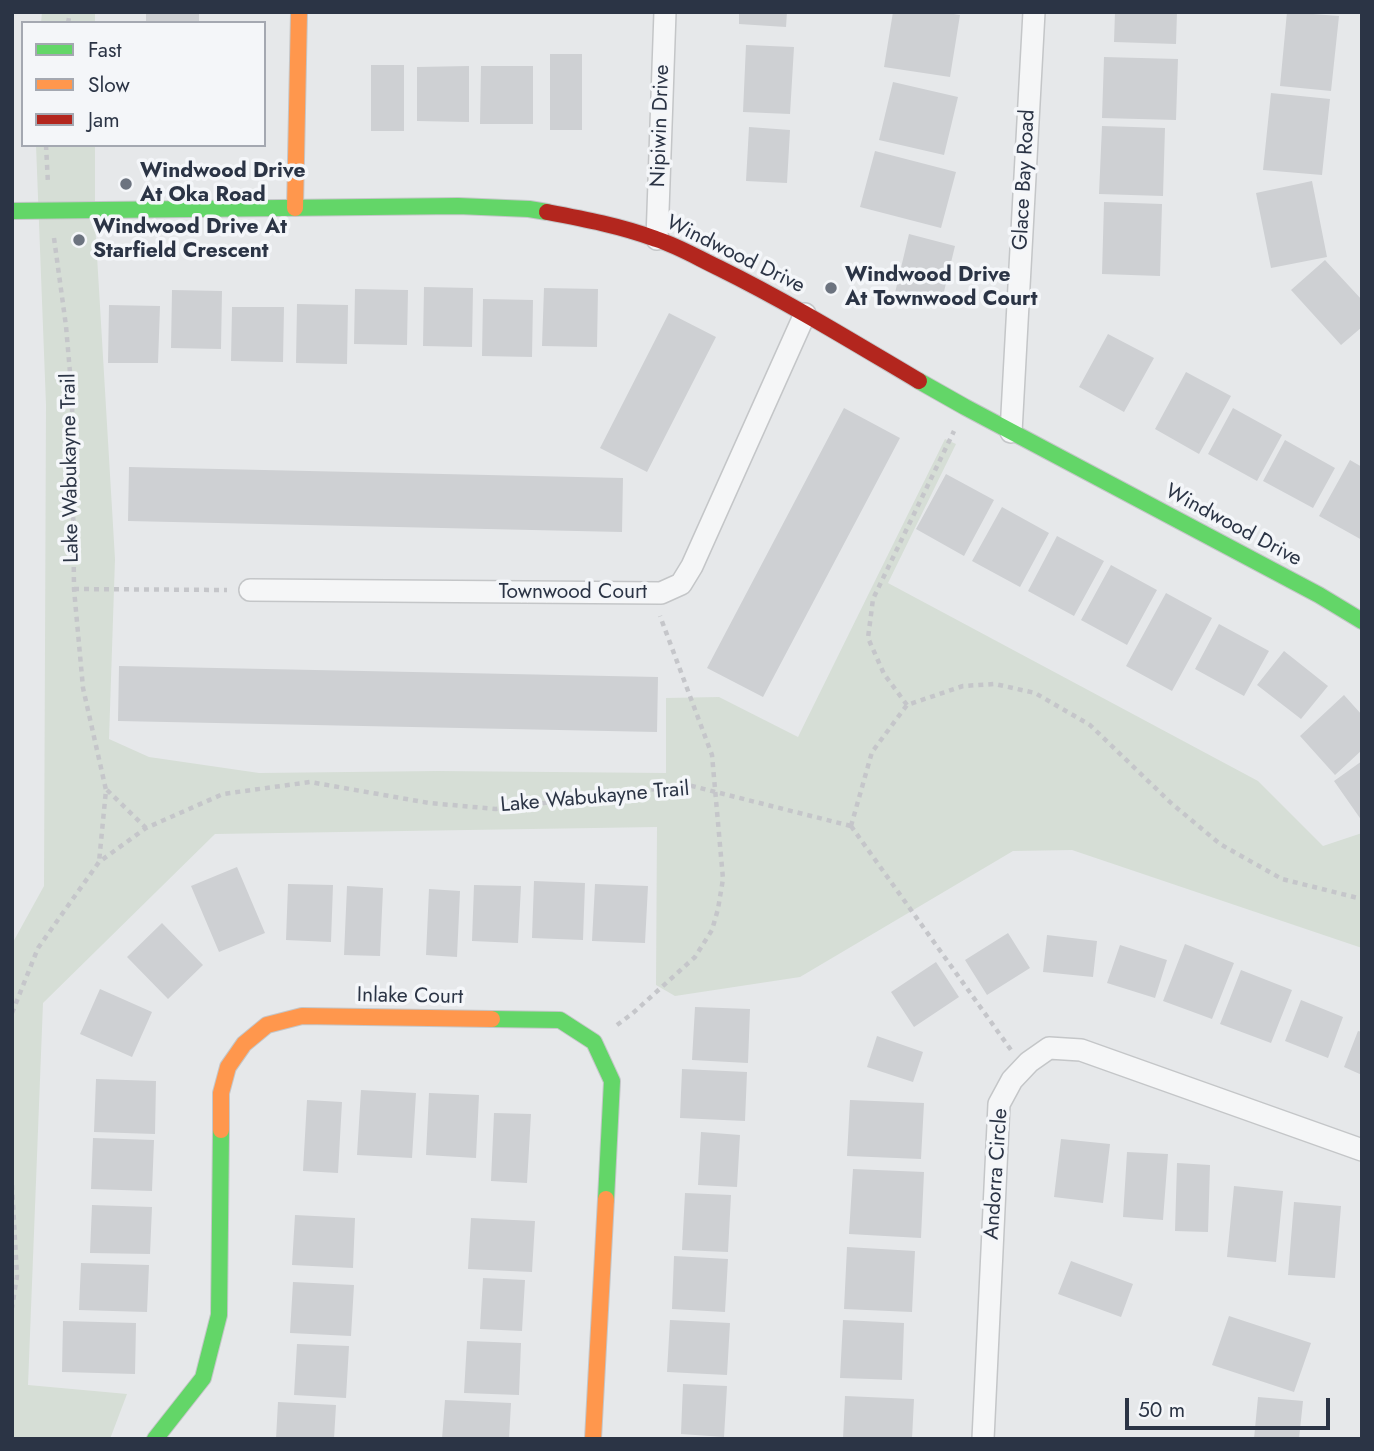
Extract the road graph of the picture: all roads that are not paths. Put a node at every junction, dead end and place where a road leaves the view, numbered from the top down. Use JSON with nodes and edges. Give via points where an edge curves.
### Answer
{"nodes":[{"id":1,"x":299,"y":12,"type":"edge"},
{"id":2,"x":665,"y":12,"type":"edge"},
{"id":3,"x":1034,"y":12,"type":"edge"},
{"id":4,"x":295,"y":208,"type":"junction"},
{"id":5,"x":12,"y":211,"type":"edge"},
{"id":6,"x":657,"y":239,"type":"junction"},
{"id":7,"x":805,"y":314,"type":"junction"},
{"id":8,"x":1011,"y":432,"type":"junction"},
{"id":9,"x":250,"y":590,"type":"road end"},
{"id":10,"x":1362,"y":621,"type":"edge"},
{"id":11,"x":1362,"y":1150,"type":"edge"},
{"id":12,"x":155,"y":1439,"type":"edge"},
{"id":13,"x":593,"y":1439,"type":"edge"},
{"id":14,"x":983,"y":1439,"type":"edge"}],
"edges":[{"from":1,"to":4,"type":"street"},
{"from":2,"to":6,"type":"street","name":"Nipiwin Drive"},
{"from":3,"to":8,"type":"street","name":"Glace Bay Road"},
{"from":4,"to":5,"type":"street","name":"Windwood Drive"},
{"from":4,"to":6,"type":"street","name":"Windwood Drive","via":[[529,209],[600,222]]},
{"from":6,"to":7,"type":"street","name":"Windwood Drive"},
{"from":7,"to":8,"type":"street","name":"Windwood Drive"},
{"from":7,"to":9,"type":"street","name":"Townwood Court","via":[[681,584],[662,593]]},
{"from":8,"to":10,"type":"street","name":"Windwood Drive"},
{"from":11,"to":14,"type":"street","name":"Andorra Circle","via":[[1081,1050],[1049,1048],[1029,1062],[999,1104]]},
{"from":12,"to":13,"type":"street","name":"Inlake Court","via":[[203,1378],[219,1315],[221,1093],[228,1067],[244,1044],[267,1025],[302,1016],[560,1020],[594,1042],[612,1081]]}]}
